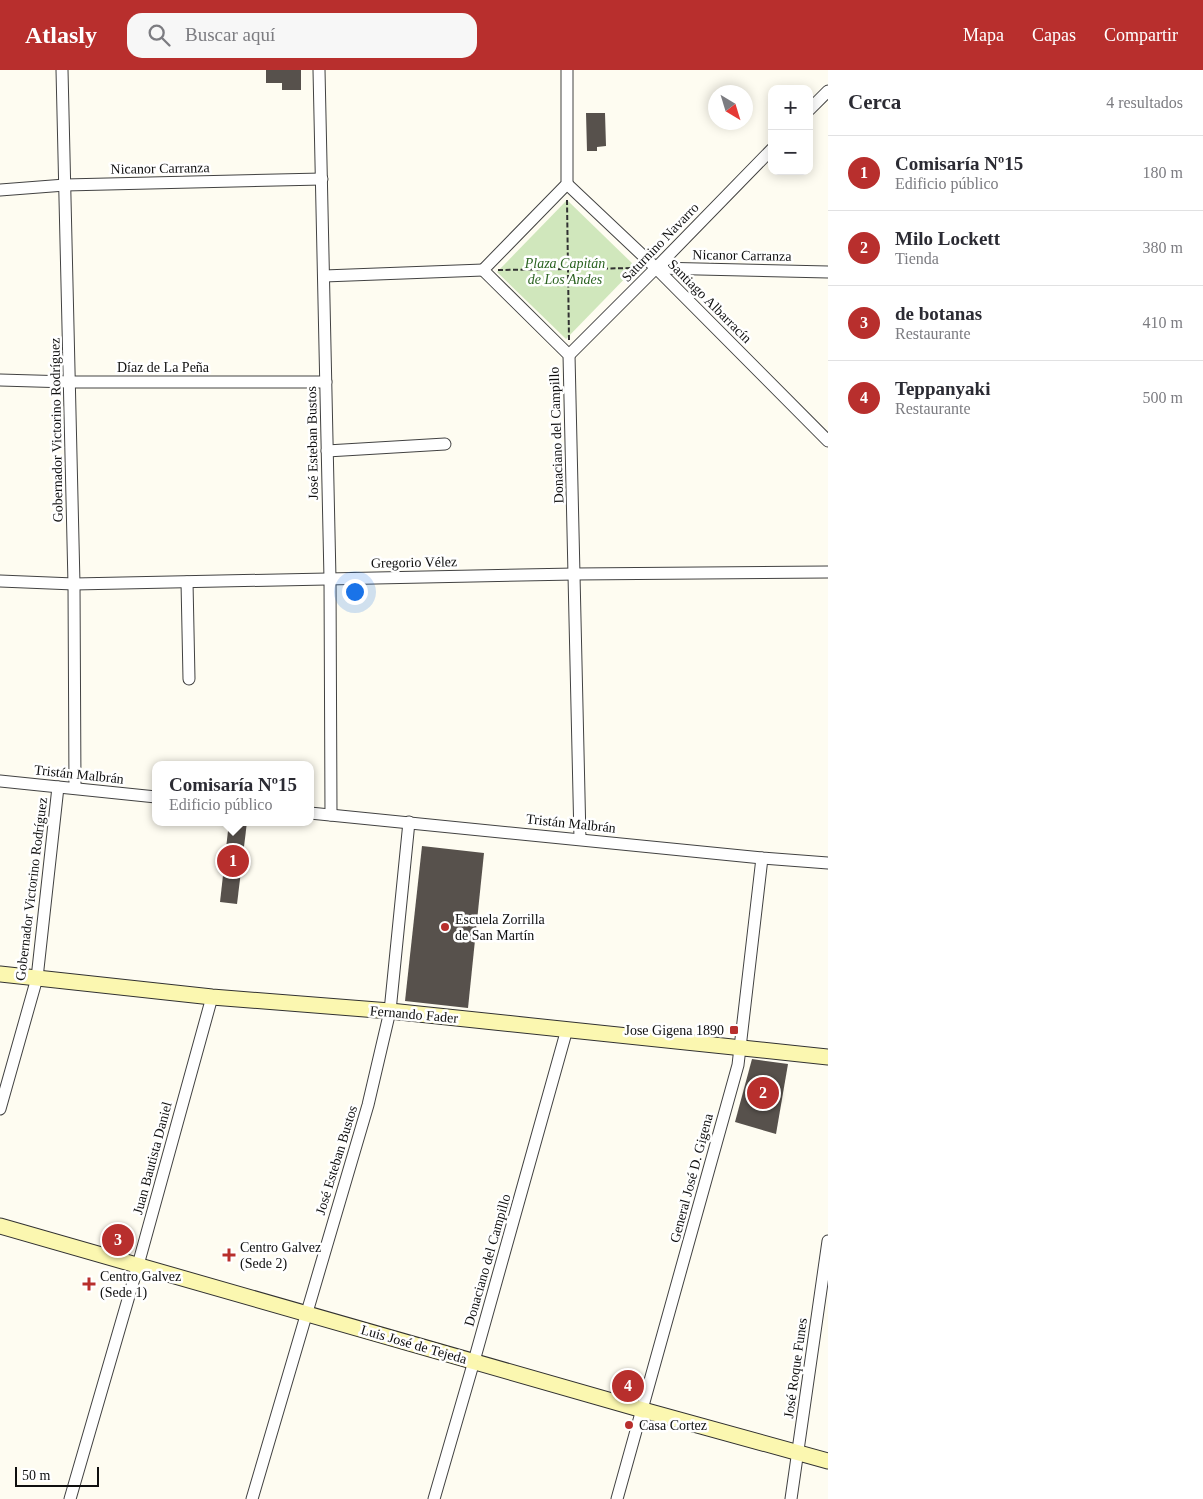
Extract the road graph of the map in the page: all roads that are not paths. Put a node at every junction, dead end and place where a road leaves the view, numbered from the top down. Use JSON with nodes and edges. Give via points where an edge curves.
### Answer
{"nodes":[{"id":1,"x":62,"y":70,"type":"edge"},
{"id":2,"x":319,"y":70,"type":"edge"},
{"id":3,"x":567,"y":70,"type":"edge"},
{"id":4,"x":828,"y":90,"type":"edge"},
{"id":5,"x":813,"y":106,"type":"edge"},
{"id":6,"x":768,"y":152,"type":"edge"},
{"id":7,"x":322,"y":179,"type":"junction"},
{"id":8,"x":567,"y":184,"type":"junction"},
{"id":9,"x":65,"y":185,"type":"junction"},
{"id":10,"x":0,"y":190,"type":"edge"},
{"id":11,"x":656,"y":268,"type":"junction"},
{"id":12,"x":483,"y":270,"type":"junction"},
{"id":13,"x":828,"y":272,"type":"edge"},
{"id":14,"x":324,"y":276,"type":"junction"},
{"id":15,"x":569,"y":355,"type":"junction"},
{"id":16,"x":0,"y":380,"type":"edge"},
{"id":17,"x":69,"y":382,"type":"junction"},
{"id":18,"x":326,"y":382,"type":"junction"},
{"id":19,"x":828,"y":441,"type":"edge"},
{"id":20,"x":444,"y":444,"type":"dead end"},
{"id":21,"x":327,"y":451,"type":"junction"},
{"id":22,"x":828,"y":572,"type":"edge"},
{"id":23,"x":575,"y":574,"type":"junction"},
{"id":24,"x":330,"y":579,"type":"junction"},
{"id":25,"x":0,"y":580,"type":"edge"},
{"id":26,"x":187,"y":582,"type":"junction"},
{"id":27,"x":74,"y":584,"type":"junction"},
{"id":28,"x":189,"y":678,"type":"dead end"},
{"id":29,"x":0,"y":781,"type":"edge"},
{"id":30,"x":58,"y":788,"type":"junction"},
{"id":31,"x":75,"y":788,"type":"junction"},
{"id":32,"x":152,"y":797,"type":"edge"},
{"id":33,"x":314,"y":813,"type":"edge"},
{"id":34,"x":331,"y":815,"type":"junction"},
{"id":35,"x":409,"y":822,"type":"junction"},
{"id":36,"x":580,"y":839,"type":"junction"},
{"id":37,"x":762,"y":858,"type":"junction"},
{"id":38,"x":828,"y":863,"type":"edge"},
{"id":39,"x":0,"y":974,"type":"edge"},
{"id":40,"x":37,"y":978,"type":"junction"},
{"id":41,"x":212,"y":997,"type":"junction"},
{"id":42,"x":390,"y":1011,"type":"junction"},
{"id":43,"x":567,"y":1029,"type":"junction"},
{"id":44,"x":740,"y":1048,"type":"junction"},
{"id":45,"x":828,"y":1056,"type":"edge"},
{"id":46,"x":0,"y":1109,"type":"edge"},
{"id":47,"x":0,"y":1226,"type":"edge"},
{"id":48,"x":828,"y":1241,"type":"edge"},
{"id":49,"x":138,"y":1265,"type":"junction"},
{"id":50,"x":306,"y":1312,"type":"junction"},
{"id":51,"x":474,"y":1361,"type":"junction"},
{"id":52,"x":642,"y":1410,"type":"junction"},
{"id":53,"x":798,"y":1452,"type":"junction"},
{"id":54,"x":828,"y":1461,"type":"edge"},
{"id":55,"x":70,"y":1499,"type":"edge"},
{"id":56,"x":252,"y":1499,"type":"edge"},
{"id":57,"x":434,"y":1499,"type":"edge"},
{"id":58,"x":617,"y":1499,"type":"edge"},
{"id":59,"x":791,"y":1499,"type":"edge"}],
"edges":[{"from":1,"to":9,"type":"street","name":"Gobernador Victorino Rodríguez"},
{"from":2,"to":7,"type":"street","name":"José Esteban Bustos"},
{"from":3,"to":8,"type":"street"},
{"from":4,"to":5,"type":"street"},
{"from":6,"to":11,"type":"street","name":"Saturnino Navarro"},
{"from":7,"to":9,"type":"street","name":"Nicanor Carranza"},
{"from":7,"to":14,"type":"street","name":"José Esteban Bustos"},
{"from":8,"to":11,"type":"street","name":"Santiago Albarracín"},
{"from":8,"to":12,"type":"street"},
{"from":9,"to":10,"type":"street","name":"Nicanor Carranza"},
{"from":9,"to":17,"type":"street","name":"Gobernador Victorino Rodríguez"},
{"from":11,"to":13,"type":"street","name":"Nicanor Carranza"},
{"from":11,"to":15,"type":"street","name":"Saturnino Navarro"},
{"from":11,"to":19,"type":"street","name":"Santiago Albarracín"},
{"from":12,"to":14,"type":"street"},
{"from":12,"to":15,"type":"street","name":"Donaciano del Campillo"},
{"from":14,"to":18,"type":"street","name":"José Esteban Bustos"},
{"from":15,"to":23,"type":"street","name":"Donaciano del Campillo"},
{"from":16,"to":17,"type":"street","name":"Díaz de La Peña"},
{"from":17,"to":18,"type":"street","name":"Díaz de La Peña"},
{"from":17,"to":27,"type":"street","name":"Gobernador Victorino Rodríguez"},
{"from":18,"to":21,"type":"street","name":"José Esteban Bustos"},
{"from":20,"to":21,"type":"street"},
{"from":21,"to":24,"type":"street","name":"José Esteban Bustos"},
{"from":22,"to":23,"type":"street","name":"Gregorio Vélez"},
{"from":23,"to":24,"type":"street","name":"Gregorio Vélez"},
{"from":23,"to":36,"type":"street","name":"Donaciano del Campillo"},
{"from":24,"to":26,"type":"street","name":"Gregorio Vélez"},
{"from":24,"to":34,"type":"street","name":"José Esteban Bustos"},
{"from":25,"to":27,"type":"street","name":"Gregorio Vélez"},
{"from":26,"to":27,"type":"street","name":"Gregorio Vélez"},
{"from":26,"to":28,"type":"street"},
{"from":27,"to":31,"type":"street","name":"Gobernador Victorino Rodríguez"},
{"from":29,"to":30,"type":"street","name":"Tristán Malbrán"},
{"from":30,"to":31,"type":"street","name":"Tristán Malbrán"},
{"from":30,"to":40,"type":"street","name":"Gobernador Victorino Rodríguez"},
{"from":31,"to":32,"type":"street","name":"Tristán Malbrán"},
{"from":33,"to":34,"type":"street","name":"Tristán Malbrán"},
{"from":34,"to":35,"type":"street","name":"Tristán Malbrán"},
{"from":35,"to":36,"type":"street","name":"Tristán Malbrán"},
{"from":35,"to":42,"type":"street","name":"José Esteban Bustos"},
{"from":36,"to":37,"type":"street","name":"Tristán Malbrán"},
{"from":37,"to":38,"type":"street","name":"Tristán Malbrán"},
{"from":37,"to":44,"type":"street","name":"General José D. Gigena"},
{"from":39,"to":40,"type":"main road","name":"Fernando Fader"},
{"from":40,"to":41,"type":"main road","name":"Fernando Fader"},
{"from":40,"to":46,"type":"street","name":"Gobernador Victorino Rodríguez"},
{"from":41,"to":42,"type":"main road","name":"Fernando Fader"},
{"from":41,"to":49,"type":"street","name":"Juan Bautista Daniel"},
{"from":42,"to":43,"type":"main road","name":"Fernando Fader"},
{"from":42,"to":50,"type":"street","name":"José Esteban Bustos","via":[[368,1104]]},
{"from":43,"to":44,"type":"main road","name":"Fernando Fader"},
{"from":43,"to":51,"type":"street","name":"Donaciano del Campillo"},
{"from":44,"to":45,"type":"main road","name":"Fernando Fader"},
{"from":44,"to":52,"type":"street","name":"General José D. Gigena","via":[[738,1065]]},
{"from":47,"to":49,"type":"main road","name":"Luis José de Tejeda"},
{"from":48,"to":53,"type":"street","name":"José Roque Funes"},
{"from":49,"to":50,"type":"main road","name":"Luis José de Tejeda"},
{"from":49,"to":55,"type":"street","name":"Juan Bautista Daniel"},
{"from":50,"to":51,"type":"main road","name":"Luis José de Tejeda"},
{"from":50,"to":56,"type":"street","name":"José Esteban Bustos"},
{"from":51,"to":52,"type":"main road","name":"Luis José de Tejeda"},
{"from":51,"to":57,"type":"street","name":"Donaciano del Campillo"},
{"from":52,"to":53,"type":"main road","name":"Luis José de Tejeda"},
{"from":52,"to":58,"type":"street","name":"General José D. Gigena"},
{"from":53,"to":54,"type":"main road","name":"Luis José de Tejeda"},
{"from":53,"to":59,"type":"street","name":"José Roque Funes"}]}
